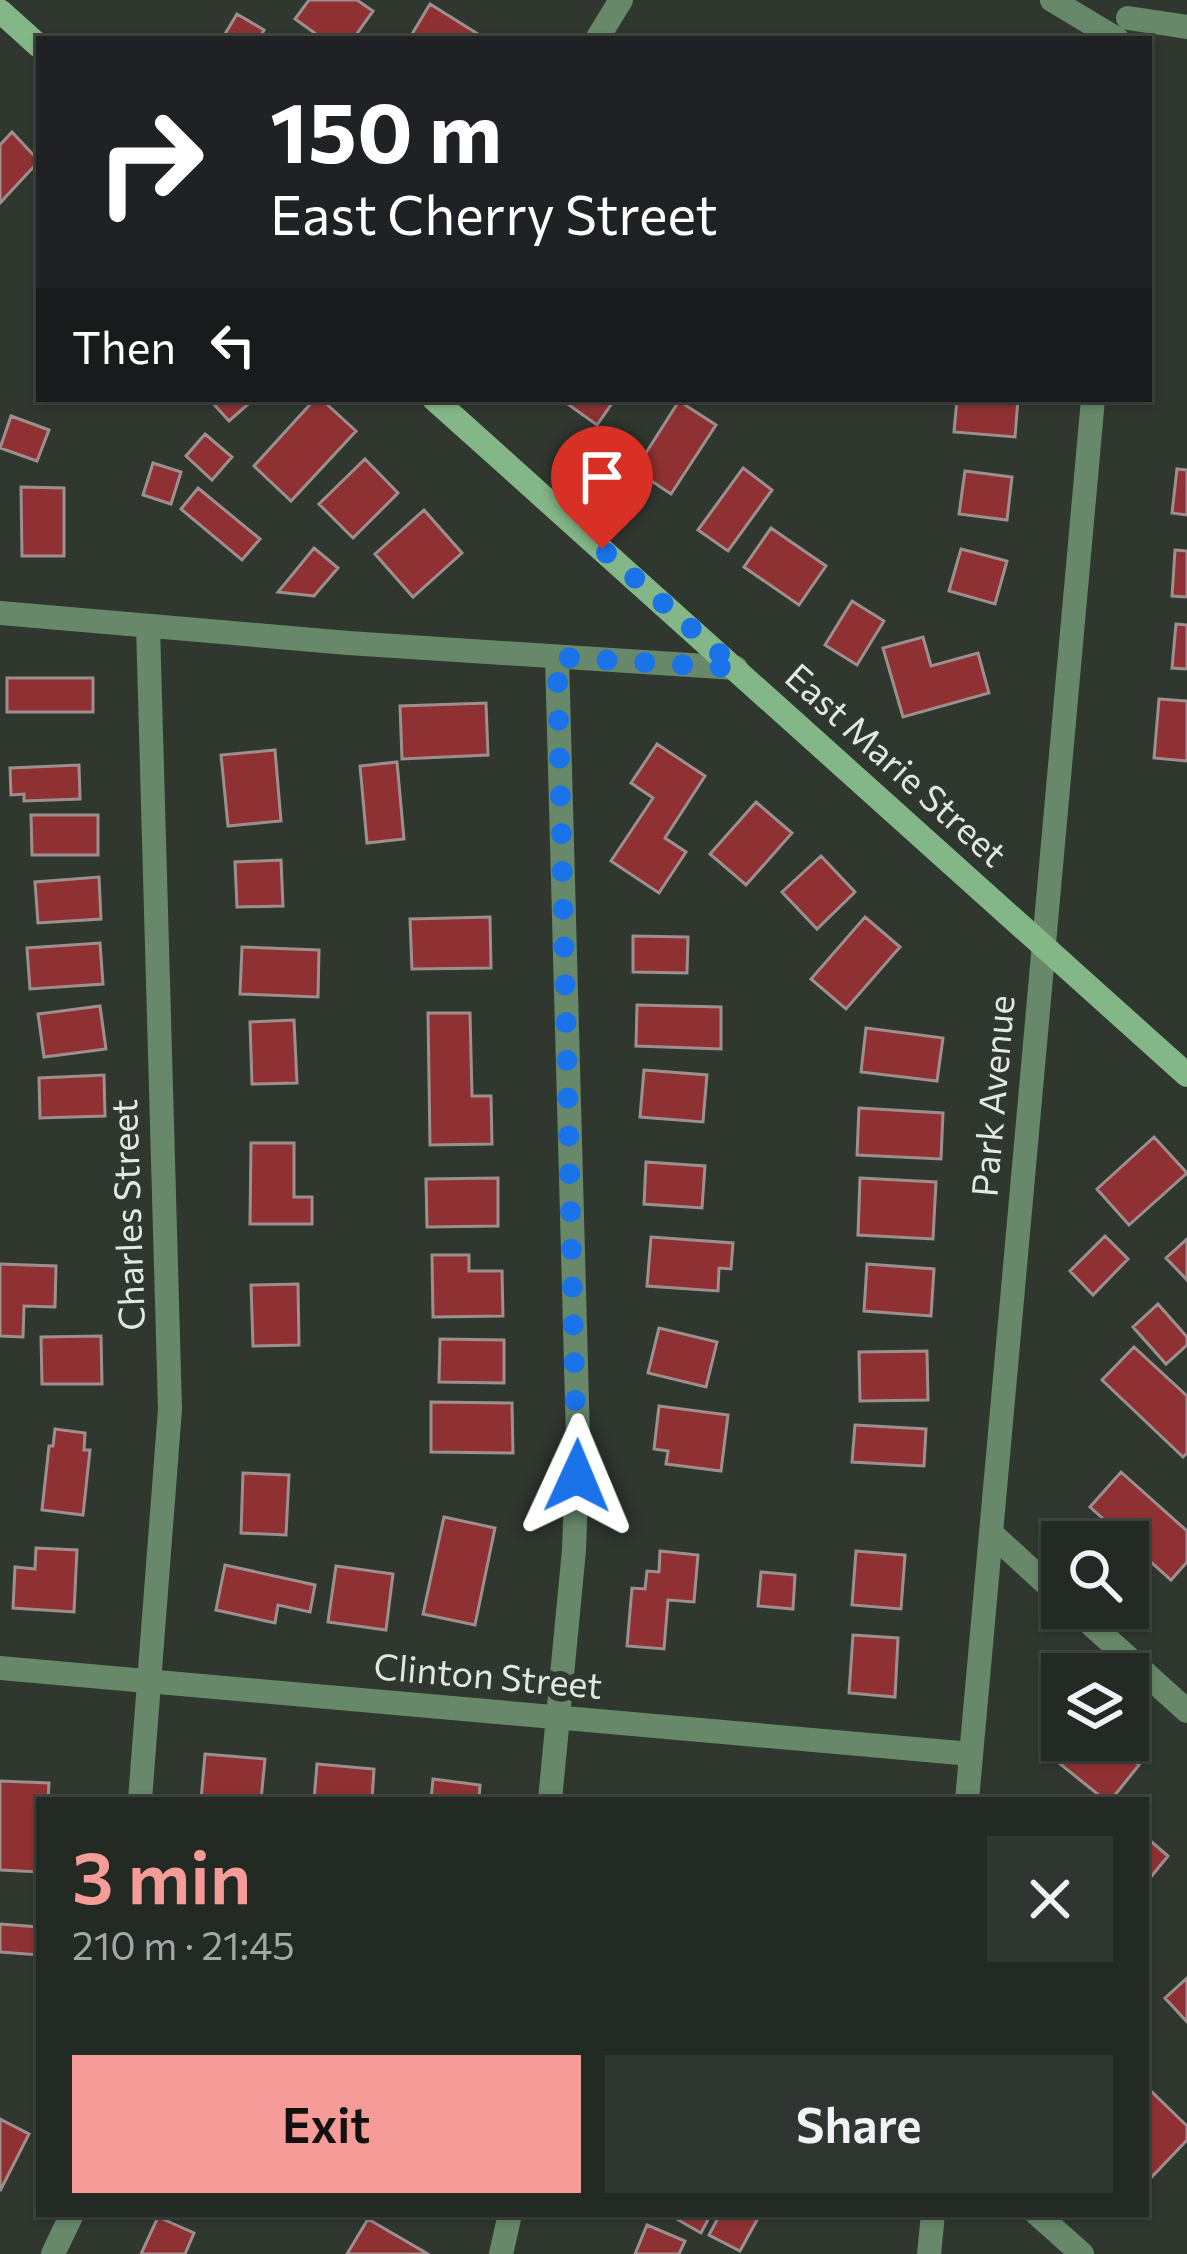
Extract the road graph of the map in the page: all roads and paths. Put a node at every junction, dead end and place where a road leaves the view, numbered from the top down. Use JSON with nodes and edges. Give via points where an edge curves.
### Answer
{"nodes":[{"id":1,"x":621,"y":0,"type":"edge"},
{"id":2,"x":1052,"y":0,"type":"edge"},
{"id":3,"x":0,"y":11,"type":"edge"},
{"id":4,"x":1125,"y":24,"type":"edge"},
{"id":5,"x":1187,"y":27,"type":"edge"},
{"id":6,"x":599,"y":36,"type":"edge"},
{"id":7,"x":36,"y":43,"type":"edge"},
{"id":8,"x":437,"y":402,"type":"edge"},
{"id":9,"x":1093,"y":402,"type":"edge"},
{"id":10,"x":0,"y":613,"type":"edge"},
{"id":11,"x":148,"y":626,"type":"junction"},
{"id":12,"x":557,"y":657,"type":"junction"},
{"id":13,"x":736,"y":668,"type":"junction"},
{"id":14,"x":1042,"y":944,"type":"junction"},
{"id":15,"x":1187,"y":1075,"type":"edge"},
{"id":16,"x":991,"y":1533,"type":"junction"},
{"id":17,"x":1041,"y":1579,"type":"edge"},
{"id":18,"x":1096,"y":1629,"type":"edge"},
{"id":19,"x":0,"y":1668,"type":"edge"},
{"id":20,"x":150,"y":1683,"type":"junction"},
{"id":21,"x":1187,"y":1712,"type":"edge"},
{"id":22,"x":558,"y":1718,"type":"junction"},
{"id":23,"x":970,"y":1754,"type":"junction"},
{"id":24,"x":140,"y":1797,"type":"edge"},
{"id":25,"x":550,"y":1797,"type":"edge"},
{"id":26,"x":967,"y":1797,"type":"edge"},
{"id":27,"x":72,"y":2217,"type":"edge"},
{"id":28,"x":509,"y":2217,"type":"edge"},
{"id":29,"x":933,"y":2217,"type":"edge"},
{"id":30,"x":1040,"y":2217,"type":"edge"},
{"id":31,"x":53,"y":2254,"type":"edge"},
{"id":32,"x":501,"y":2254,"type":"edge"},
{"id":33,"x":929,"y":2254,"type":"edge"},
{"id":34,"x":1082,"y":2254,"type":"edge"}],
"edges":[{"from":1,"to":6,"type":"street"},
{"from":2,"to":4,"type":"street"},
{"from":3,"to":7,"type":"main road"},
{"from":4,"to":5,"type":"street"},
{"from":8,"to":13,"type":"main road","name":"East Marie Street"},
{"from":9,"to":14,"type":"street","name":"Park Avenue"},
{"from":10,"to":11,"type":"street"},
{"from":11,"to":12,"type":"street"},
{"from":11,"to":20,"type":"street","name":"Charles Street","via":[[170,1409]]},
{"from":12,"to":13,"type":"street"},
{"from":12,"to":22,"type":"street","via":[[578,1438]]},
{"from":13,"to":14,"type":"main road","name":"East Marie Street"},
{"from":14,"to":15,"type":"main road","name":"East Marie Street"},
{"from":14,"to":16,"type":"street","name":"Park Avenue"},
{"from":16,"to":17,"type":"street"},
{"from":16,"to":23,"type":"street","name":"Park Avenue"},
{"from":18,"to":21,"type":"street"},
{"from":19,"to":20,"type":"street","name":"Clinton Street"},
{"from":20,"to":22,"type":"street","name":"Clinton Street"},
{"from":20,"to":24,"type":"street","name":"Charles Street"},
{"from":22,"to":23,"type":"street","name":"Clinton Street"},
{"from":22,"to":25,"type":"street"},
{"from":23,"to":26,"type":"street","name":"Park Avenue"},
{"from":27,"to":31,"type":"street"},
{"from":28,"to":32,"type":"street"},
{"from":29,"to":33,"type":"street"},
{"from":30,"to":34,"type":"street"}]}
